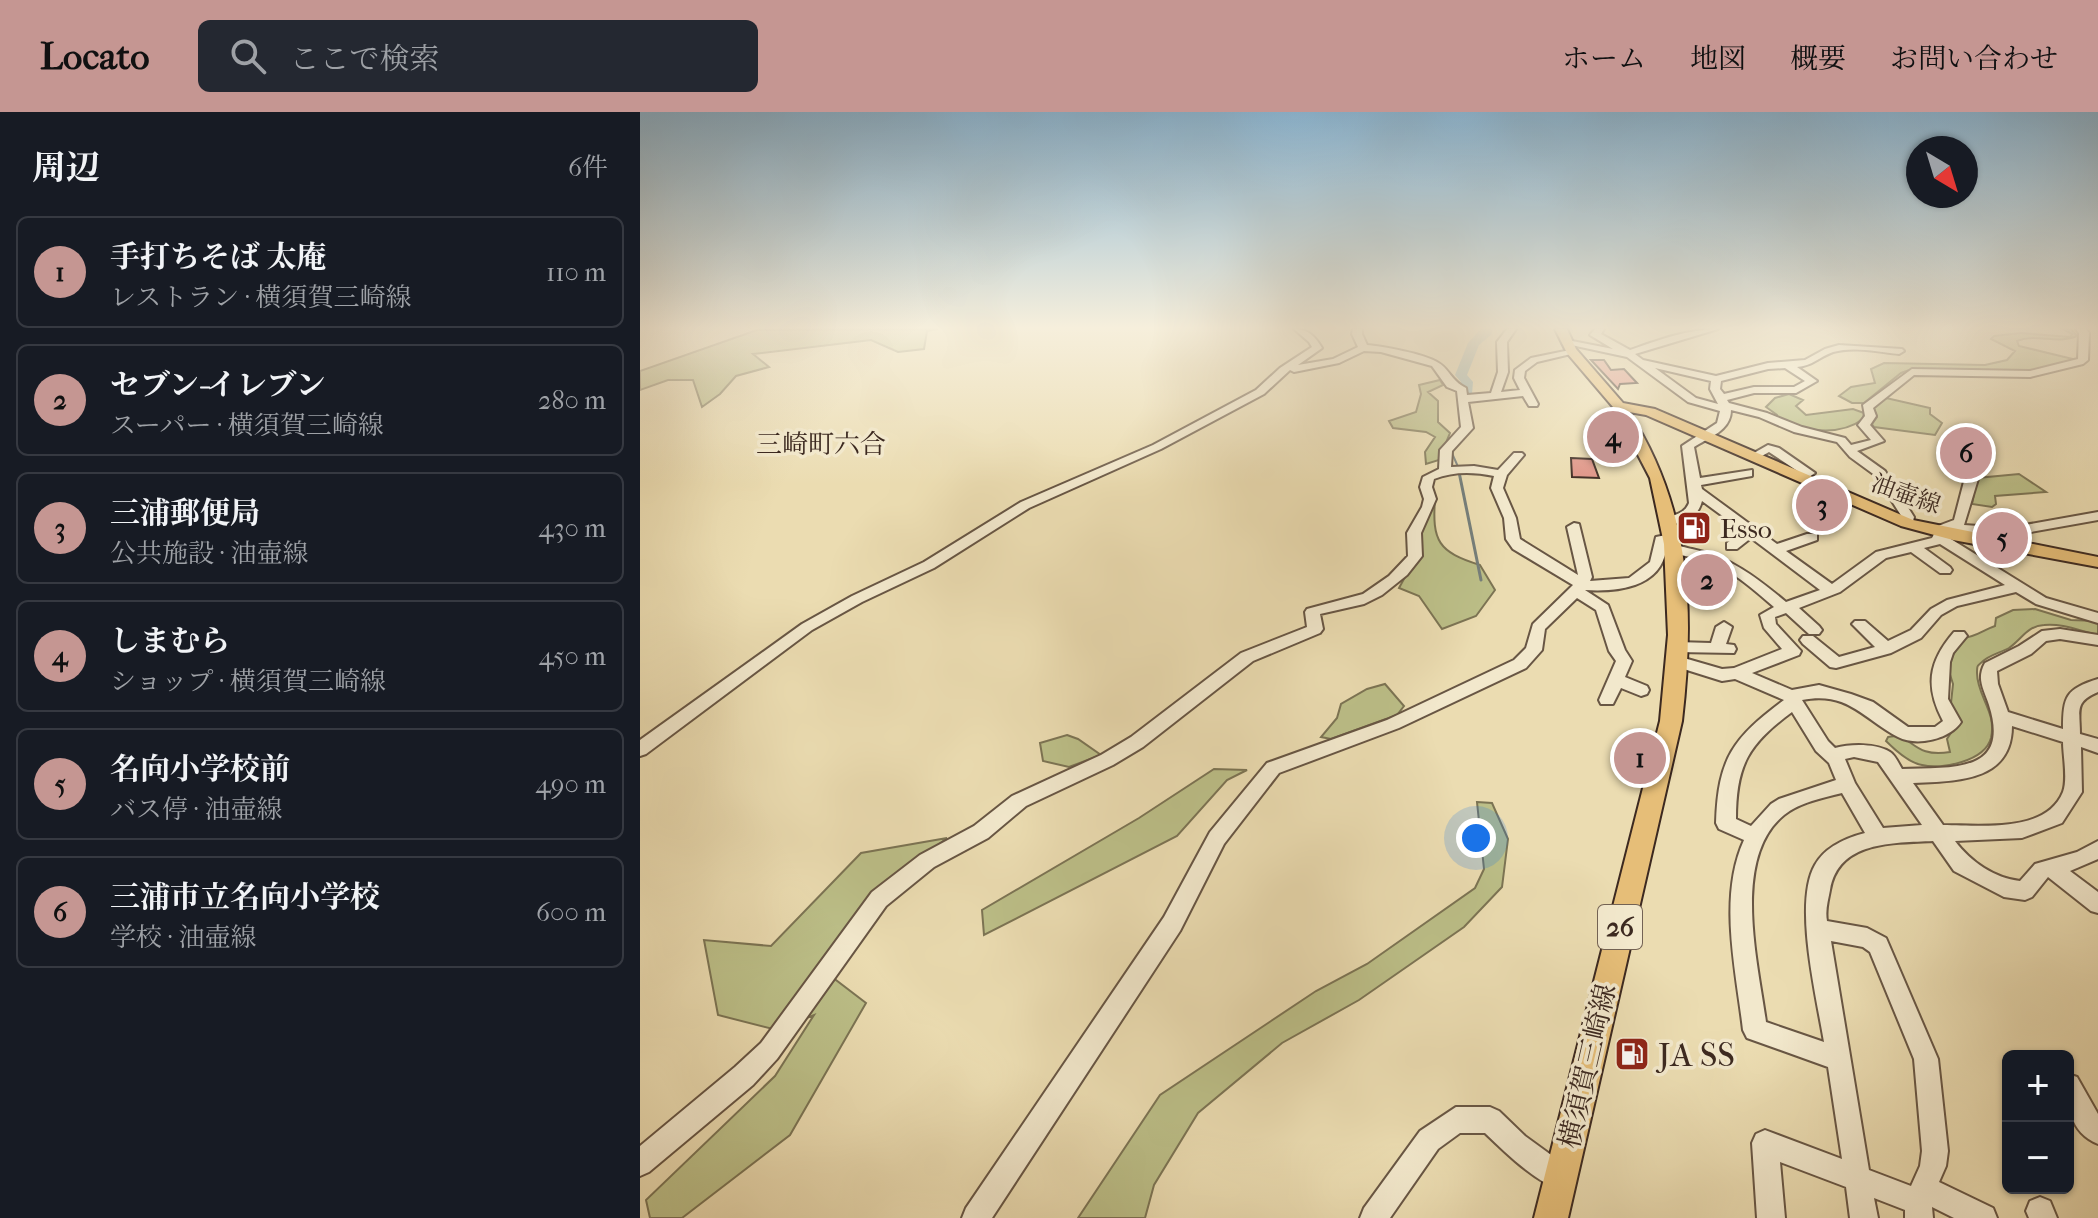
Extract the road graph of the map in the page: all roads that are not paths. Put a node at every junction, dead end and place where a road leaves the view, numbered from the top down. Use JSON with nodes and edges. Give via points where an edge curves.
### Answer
{"nodes":[{"id":1,"x":1272,"y":381,"type":"edge"},
{"id":2,"x":1448,"y":381,"type":"edge"},
{"id":3,"x":1500,"y":381,"type":"edge"},
{"id":4,"x":1520,"y":381,"type":"edge"},
{"id":5,"x":1599,"y":381,"type":"edge"},
{"id":6,"x":1667,"y":381,"type":"edge"},
{"id":7,"x":1716,"y":381,"type":"edge"},
{"id":8,"x":1811,"y":381,"type":"edge"},
{"id":9,"x":1897,"y":381,"type":"edge"},
{"id":10,"x":1527,"y":392,"type":"junction"},
{"id":11,"x":1495,"y":395,"type":"junction"},
{"id":12,"x":1462,"y":399,"type":"junction"},
{"id":13,"x":1533,"y":404,"type":"dead end"},
{"id":14,"x":1723,"y":404,"type":"junction"},
{"id":15,"x":1619,"y":406,"type":"junction"},
{"id":16,"x":1707,"y":436,"type":"junction"},
{"id":17,"x":1850,"y":449,"type":"junction"},
{"id":18,"x":1518,"y":455,"type":"dead end"},
{"id":19,"x":1730,"y":464,"type":"dead end"},
{"id":20,"x":1748,"y":468,"type":"junction"},
{"id":21,"x":1445,"y":470,"type":"junction"},
{"id":22,"x":1809,"y":473,"type":"dead end"},
{"id":23,"x":1971,"y":473,"type":"dead end"},
{"id":24,"x":1501,"y":474,"type":"junction"},
{"id":25,"x":1697,"y":486,"type":"junction"},
{"id":26,"x":2098,"y":516,"type":"edge"},
{"id":27,"x":1907,"y":523,"type":"junction"},
{"id":28,"x":1574,"y":527,"type":"dead end"},
{"id":29,"x":1752,"y":531,"type":"junction"},
{"id":30,"x":1944,"y":533,"type":"junction"},
{"id":31,"x":1671,"y":536,"type":"junction"},
{"id":32,"x":1812,"y":537,"type":"dead end"},
{"id":33,"x":1732,"y":546,"type":"dead end"},
{"id":34,"x":1913,"y":547,"type":"junction"},
{"id":35,"x":1777,"y":549,"type":"junction"},
{"id":36,"x":2098,"y":562,"type":"edge"},
{"id":37,"x":1945,"y":570,"type":"dead end"},
{"id":38,"x":1578,"y":587,"type":"junction"},
{"id":39,"x":2016,"y":587,"type":"junction"},
{"id":40,"x":1830,"y":590,"type":"junction"},
{"id":41,"x":1785,"y":607,"type":"junction"},
{"id":42,"x":2098,"y":618,"type":"edge"},
{"id":43,"x":1860,"y":624,"type":"dead end"},
{"id":44,"x":1724,"y":636,"type":"dead end"},
{"id":45,"x":1959,"y":636,"type":"dead end"},
{"id":46,"x":2098,"y":640,"type":"edge"},
{"id":47,"x":1886,"y":648,"type":"junction"},
{"id":48,"x":1677,"y":654,"type":"junction"},
{"id":49,"x":1736,"y":673,"type":"junction"},
{"id":50,"x":1618,"y":680,"type":"junction"},
{"id":51,"x":2098,"y":685,"type":"edge"},
{"id":52,"x":1641,"y":690,"type":"dead end"},
{"id":53,"x":1792,"y":699,"type":"junction"},
{"id":54,"x":1607,"y":700,"type":"dead end"},
{"id":55,"x":2003,"y":717,"type":"junction"},
{"id":56,"x":2071,"y":737,"type":"junction"},
{"id":57,"x":2098,"y":746,"type":"edge"},
{"id":58,"x":640,"y":749,"type":"edge"},
{"id":59,"x":1836,"y":759,"type":"junction"},
{"id":60,"x":1901,"y":776,"type":"junction"},
{"id":61,"x":1847,"y":785,"type":"junction"},
{"id":62,"x":1937,"y":833,"type":"junction"},
{"id":63,"x":1754,"y":836,"type":"junction"},
{"id":64,"x":1878,"y":837,"type":"junction"},
{"id":65,"x":2098,"y":849,"type":"edge"},
{"id":66,"x":2050,"y":867,"type":"junction"},
{"id":67,"x":2098,"y":904,"type":"edge"},
{"id":68,"x":1817,"y":929,"type":"junction"},
{"id":69,"x":1838,"y":1059,"type":"junction"},
{"id":70,"x":2074,"y":1097,"type":"edge"},
{"id":71,"x":2098,"y":1131,"type":"edge"},
{"id":72,"x":640,"y":1163,"type":"edge"},
{"id":73,"x":1560,"y":1177,"type":"junction"},
{"id":74,"x":1857,"y":1178,"type":"junction"},
{"id":75,"x":1920,"y":1203,"type":"edge"},
{"id":76,"x":976,"y":1218,"type":"edge"},
{"id":77,"x":1374,"y":1218,"type":"edge"},
{"id":78,"x":1551,"y":1218,"type":"edge"},
{"id":79,"x":1771,"y":1218,"type":"edge"},
{"id":80,"x":1864,"y":1218,"type":"edge"},
{"id":81,"x":1983,"y":1218,"type":"edge"}],
"edges":[{"from":1,"to":58,"type":"street","via":[[1157,447],[1045,495],[929,565],[807,627]]},
{"from":2,"to":12,"type":"street","via":[[1462,390]]},
{"from":3,"to":11,"type":"street"},
{"from":4,"to":10,"type":"street"},
{"from":5,"to":15,"type":"main road","name":"横須賀三崎線","number":"26"},
{"from":6,"to":14,"type":"street","via":[[1692,400]]},
{"from":7,"to":14,"type":"street"},
{"from":8,"to":14,"type":"street","via":[[1796,390],[1754,390]]},
{"from":9,"to":17,"type":"street","via":[[1867,407],[1871,416],[1864,425],[1878,441]]},
{"from":10,"to":11,"type":"street"},
{"from":10,"to":13,"type":"street"},
{"from":11,"to":12,"type":"street"},
{"from":12,"to":21,"type":"street","via":[[1467,428],[1446,450]]},
{"from":14,"to":16,"type":"street","via":[[1720,428]]},
{"from":14,"to":17,"type":"street","via":[[1798,430],[1833,436]]},
{"from":15,"to":16,"type":"main road","name":"油壷線","via":[[1650,412]]},
{"from":15,"to":31,"type":"main road","name":"横須賀三崎線","number":"26","via":[[1655,473]]},
{"from":16,"to":20,"type":"main road","name":"油壷線"},
{"from":16,"to":25,"type":"street","via":[[1687,449]]},
{"from":17,"to":27,"type":"street","via":[[1886,480]]},
{"from":18,"to":24,"type":"street"},
{"from":19,"to":20,"type":"street"},
{"from":20,"to":22,"type":"street","via":[[1768,448]]},
{"from":20,"to":25,"type":"street"},
{"from":20,"to":27,"type":"main road","name":"油壷線"},
{"from":21,"to":24,"type":"street"},
{"from":21,"to":72,"type":"street","via":[[1426,482],[1430,499],[1415,527],[1415,556],[1381,589],[1349,604],[1312,612],[1315,629],[1247,657],[1137,742],[1019,801],[981,832],[927,861],[879,899],[769,1051]]},
{"from":23,"to":30,"type":"street","via":[[1960,522]]},
{"from":24,"to":38,"type":"street","via":[[1497,488],[1513,539]]},
{"from":25,"to":29,"type":"street"},
{"from":25,"to":31,"type":"street","via":[[1695,507]]},
{"from":26,"to":30,"type":"street","via":[[2008,532]]},
{"from":27,"to":30,"type":"main road","name":"油壷線"},
{"from":28,"to":38,"type":"street","via":[[1585,577]]},
{"from":29,"to":33,"type":"street"},
{"from":29,"to":35,"type":"street"},
{"from":30,"to":34,"type":"street"},
{"from":30,"to":36,"type":"main road","name":"油壷線"},
{"from":30,"to":39,"type":"street"},
{"from":31,"to":38,"type":"street","via":[[1661,540],[1657,564],[1640,579]]},
{"from":31,"to":41,"type":"street","via":[[1734,567]]},
{"from":31,"to":48,"type":"main road","name":"横須賀三崎線","number":"26"},
{"from":32,"to":35,"type":"street"},
{"from":34,"to":37,"type":"street"},
{"from":34,"to":40,"type":"street","via":[[1875,558]]},
{"from":35,"to":40,"type":"street"},
{"from":38,"to":50,"type":"street","via":[[1603,608],[1624,661]]},
{"from":38,"to":76,"type":"street","via":[[1538,627],[1534,650],[1520,664],[1393,724],[1273,768],[1217,838],[1172,924]]},
{"from":39,"to":42,"type":"street","via":[[2051,606]]},
{"from":39,"to":47,"type":"street","via":[[1952,603],[1926,620],[1916,634]]},
{"from":40,"to":41,"type":"street"},
{"from":41,"to":47,"type":"street","via":[[1836,663]]},
{"from":41,"to":49,"type":"street","via":[[1767,615],[1769,625],[1793,651]]},
{"from":43,"to":47,"type":"street"},
{"from":44,"to":48,"type":"street"},
{"from":45,"to":53,"type":"street","via":[[1942,662],[1940,699],[1952,722],[1945,730],[1905,733],[1867,706],[1819,691]]},
{"from":46,"to":55,"type":"street","via":[[2042,636],[1991,667],[1988,679]]},
{"from":48,"to":49,"type":"street","via":[[1722,675]]},
{"from":48,"to":73,"type":"main road","name":"横須賀三崎線","number":"26","via":[[1671,721]]},
{"from":49,"to":53,"type":"street"},
{"from":50,"to":52,"type":"street"},
{"from":50,"to":54,"type":"street"},
{"from":51,"to":56,"type":"street","via":[[2072,699]]},
{"from":53,"to":59,"type":"street"},
{"from":53,"to":63,"type":"street","via":[[1743,743],[1726,785],[1726,823]]},
{"from":55,"to":56,"type":"street"},
{"from":55,"to":60,"type":"street","via":[[2003,743],[1990,764],[1964,773]]},
{"from":56,"to":57,"type":"street"},
{"from":56,"to":62,"type":"street","via":[[2073,792],[2057,817],[2027,828]]},
{"from":59,"to":60,"type":"street","via":[[1837,754],[1854,750],[1878,754]]},
{"from":59,"to":61,"type":"street"},
{"from":60,"to":62,"type":"street"},
{"from":61,"to":63,"type":"street","via":[[1786,805]]},
{"from":61,"to":64,"type":"street"},
{"from":62,"to":64,"type":"street"},
{"from":62,"to":66,"type":"street","via":[[1961,865],[2011,891],[2025,891],[2035,875]]},
{"from":63,"to":69,"type":"street","via":[[1743,878],[1755,1030]]},
{"from":64,"to":68,"type":"street","via":[[1847,847],[1825,867],[1814,897]]},
{"from":65,"to":66,"type":"street"},
{"from":66,"to":67,"type":"street"},
{"from":68,"to":69,"type":"street"},
{"from":68,"to":75,"type":"street","via":[[1878,945],[1926,1059],[1935,1151]]},
{"from":69,"to":74,"type":"street"},
{"from":70,"to":71,"type":"street"},
{"from":73,"to":77,"type":"street","via":[[1490,1120],[1456,1120],[1429,1140]]},
{"from":73,"to":78,"type":"main road","name":"横須賀三崎線","number":"26"},
{"from":74,"to":75,"type":"street"},
{"from":74,"to":79,"type":"street","via":[[1765,1143]]},
{"from":74,"to":80,"type":"street"},
{"from":75,"to":81,"type":"street"}]}
